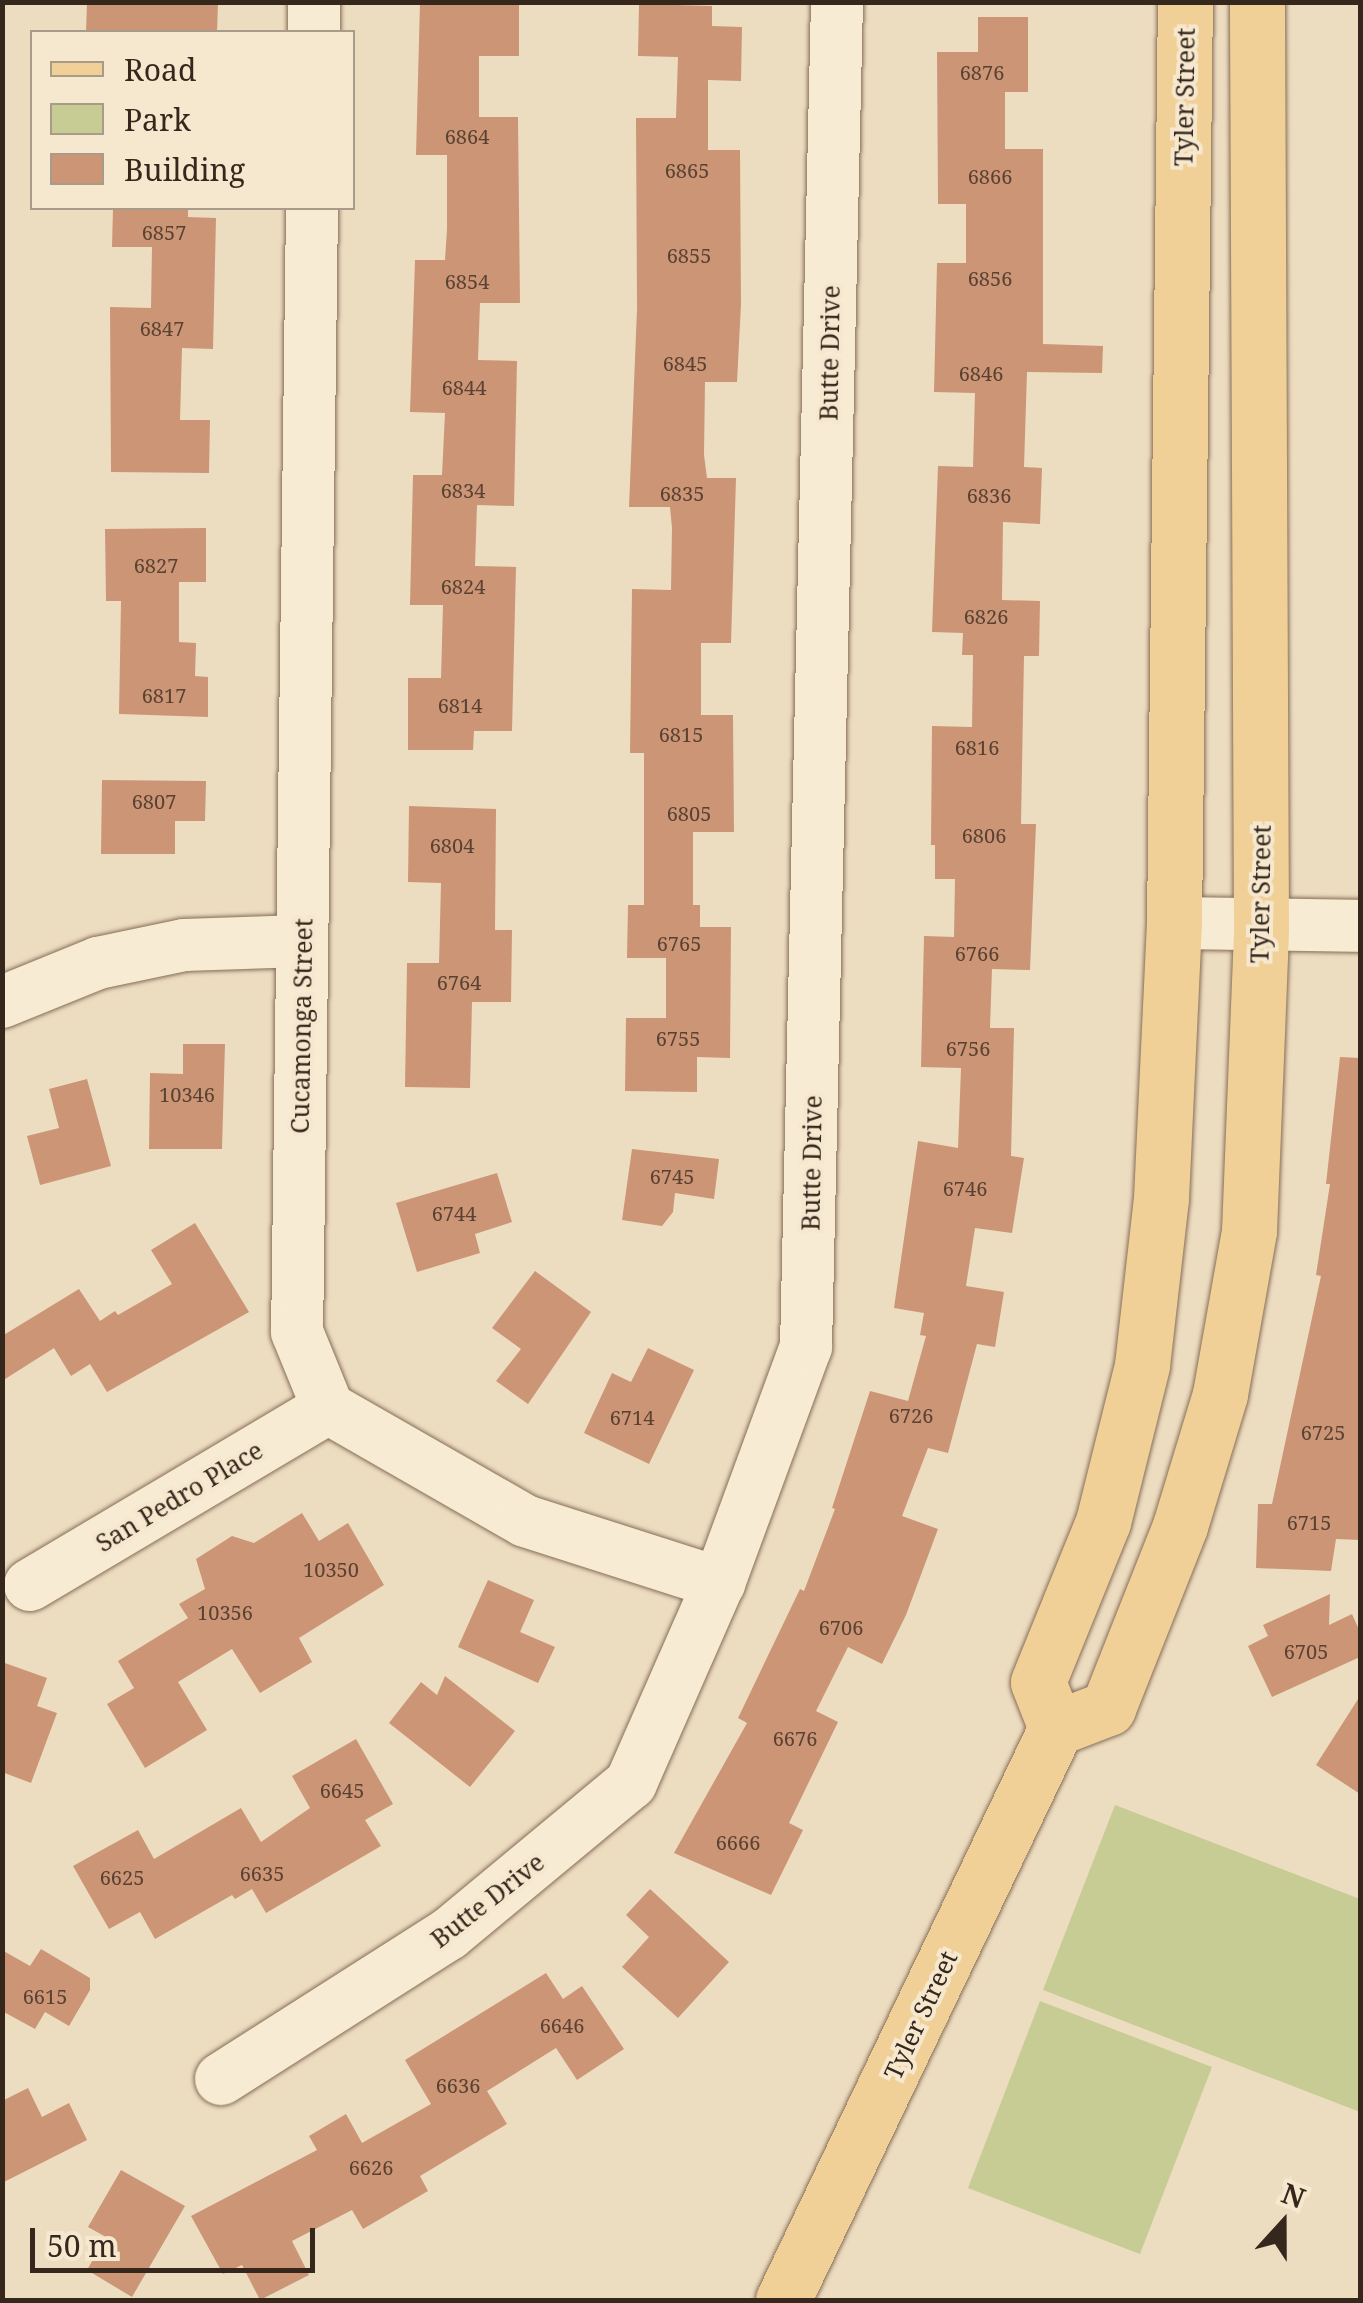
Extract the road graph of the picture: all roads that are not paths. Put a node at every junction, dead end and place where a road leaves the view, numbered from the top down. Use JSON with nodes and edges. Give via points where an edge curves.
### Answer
{"nodes":[{"id":1,"x":314,"y":2,"type":"edge"},
{"id":2,"x":837,"y":2,"type":"edge"},
{"id":3,"x":1185,"y":2,"type":"edge"},
{"id":4,"x":1257,"y":2,"type":"edge"},
{"id":5,"x":314,"y":30,"type":"edge"},
{"id":6,"x":312,"y":210,"type":"edge"},
{"id":7,"x":1174,"y":923,"type":"junction"},
{"id":8,"x":1261,"y":926,"type":"junction"},
{"id":9,"x":1360,"y":926,"type":"edge"},
{"id":10,"x":302,"y":941,"type":"junction"},
{"id":11,"x":2,"y":1002,"type":"edge"},
{"id":12,"x":328,"y":1408,"type":"junction"},
{"id":13,"x":719,"y":1583,"type":"junction"},
{"id":14,"x":30,"y":1584,"type":"dead end"},
{"id":15,"x":1056,"y":1728,"type":"junction"},
{"id":16,"x":222,"y":2080,"type":"dead end"},
{"id":17,"x":783,"y":2300,"type":"edge"}],
"edges":[{"from":1,"to":5,"type":"street"},
{"from":2,"to":13,"type":"street","name":"Butte Drive","via":[[806,1347]]},
{"from":3,"to":7,"type":"main road","name":"Tyler Street"},
{"from":4,"to":8,"type":"main road","name":"Tyler Street"},
{"from":6,"to":10,"type":"street","name":"Cucamonga Street"},
{"from":7,"to":8,"type":"street"},
{"from":7,"to":15,"type":"main road","name":"Tyler Street","via":[[1161,1198],[1142,1365],[1104,1522],[1038,1682]]},
{"from":8,"to":9,"type":"street"},
{"from":8,"to":15,"type":"main road","name":"Tyler Street","via":[[1249,1231],[1220,1394],[1180,1526],[1108,1708]]},
{"from":10,"to":11,"type":"street","via":[[184,945],[98,963]]},
{"from":10,"to":12,"type":"street","name":"Cucamonga Street","via":[[296,1332]]},
{"from":12,"to":13,"type":"street","via":[[525,1521]]},
{"from":12,"to":14,"type":"street","name":"San Pedro Place"},
{"from":13,"to":16,"type":"street","name":"Butte Drive","via":[[631,1783],[449,1934]]},
{"from":15,"to":17,"type":"main road","name":"Tyler Street"}]}
